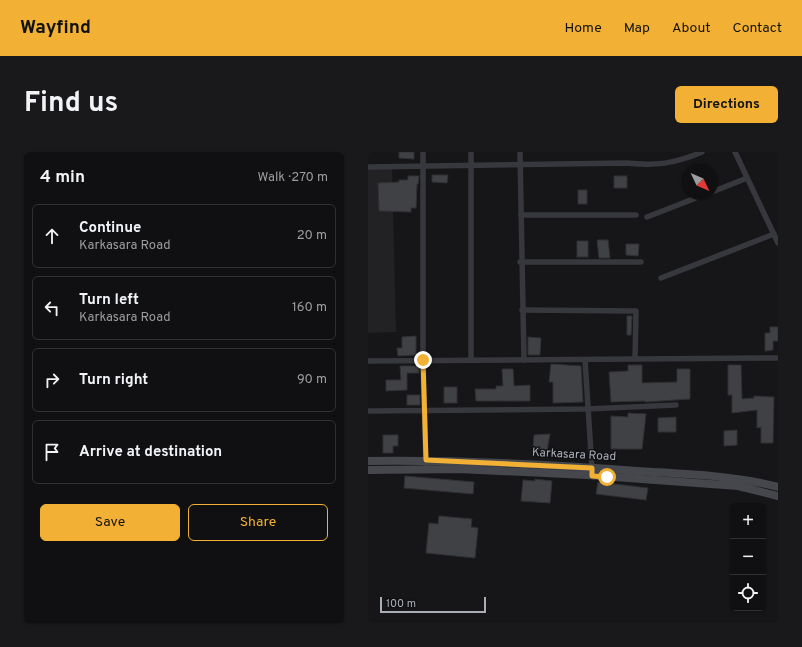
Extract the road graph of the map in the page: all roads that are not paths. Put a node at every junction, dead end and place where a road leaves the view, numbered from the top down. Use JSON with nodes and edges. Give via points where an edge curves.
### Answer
{"nodes":[{"id":1,"x":422,"y":152,"type":"edge"},
{"id":2,"x":471,"y":152,"type":"edge"},
{"id":3,"x":520,"y":152,"type":"edge"},
{"id":4,"x":702,"y":152,"type":"edge"},
{"id":5,"x":735,"y":152,"type":"edge"},
{"id":6,"x":423,"y":165,"type":"junction"},
{"id":7,"x":471,"y":165,"type":"junction"},
{"id":8,"x":519,"y":166,"type":"junction"},
{"id":9,"x":368,"y":167,"type":"edge"},
{"id":10,"x":747,"y":178,"type":"junction"},
{"id":11,"x":718,"y":190,"type":"edge"},
{"id":12,"x":691,"y":200,"type":"edge"},
{"id":13,"x":521,"y":215,"type":"junction"},
{"id":14,"x":636,"y":215,"type":"dead end"},
{"id":15,"x":647,"y":217,"type":"dead end"},
{"id":16,"x":774,"y":234,"type":"junction"},
{"id":17,"x":778,"y":243,"type":"edge"},
{"id":18,"x":520,"y":262,"type":"junction"},
{"id":19,"x":641,"y":262,"type":"dead end"},
{"id":20,"x":661,"y":278,"type":"dead end"},
{"id":21,"x":522,"y":310,"type":"junction"},
{"id":22,"x":778,"y":358,"type":"edge"},
{"id":23,"x":635,"y":359,"type":"junction"},
{"id":24,"x":423,"y":360,"type":"junction"},
{"id":25,"x":472,"y":360,"type":"junction"},
{"id":26,"x":524,"y":360,"type":"junction"},
{"id":27,"x":585,"y":360,"type":"junction"},
{"id":28,"x":368,"y":361,"type":"edge"},
{"id":29,"x":676,"y":406,"type":"dead end"},
{"id":30,"x":587,"y":409,"type":"junction"},
{"id":31,"x":424,"y":410,"type":"junction"},
{"id":32,"x":368,"y":411,"type":"edge"},
{"id":33,"x":426,"y":460,"type":"junction"},
{"id":34,"x":368,"y":461,"type":"edge"},
{"id":35,"x":426,"y":469,"type":"junction"},
{"id":36,"x":368,"y":470,"type":"edge"},
{"id":37,"x":592,"y":472,"type":"junction"},
{"id":38,"x":778,"y":487,"type":"edge"},
{"id":39,"x":778,"y":496,"type":"edge"}],
"edges":[{"from":1,"to":6,"type":"street"},
{"from":2,"to":7,"type":"street"},
{"from":3,"to":8,"type":"street"},
{"from":4,"to":8,"type":"street","via":[[686,159],[657,165],[626,163]]},
{"from":5,"to":10,"type":"street"},
{"from":6,"to":7,"type":"street"},
{"from":6,"to":9,"type":"street"},
{"from":6,"to":24,"type":"street"},
{"from":7,"to":8,"type":"street"},
{"from":7,"to":25,"type":"street"},
{"from":8,"to":13,"type":"street"},
{"from":10,"to":11,"type":"street"},
{"from":10,"to":16,"type":"street"},
{"from":12,"to":15,"type":"street"},
{"from":13,"to":14,"type":"street"},
{"from":13,"to":18,"type":"street"},
{"from":16,"to":17,"type":"street"},
{"from":16,"to":20,"type":"street"},
{"from":18,"to":19,"type":"street"},
{"from":18,"to":21,"type":"street"},
{"from":21,"to":23,"type":"street","via":[[636,311]]},
{"from":21,"to":26,"type":"street"},
{"from":22,"to":23,"type":"street"},
{"from":23,"to":27,"type":"street"},
{"from":24,"to":25,"type":"street"},
{"from":24,"to":28,"type":"street"},
{"from":24,"to":31,"type":"street"},
{"from":25,"to":26,"type":"street"},
{"from":26,"to":27,"type":"street"},
{"from":27,"to":30,"type":"street"},
{"from":29,"to":30,"type":"street"},
{"from":30,"to":31,"type":"street"},
{"from":30,"to":37,"type":"street"},
{"from":31,"to":32,"type":"street"},
{"from":31,"to":33,"type":"street"},
{"from":33,"to":34,"type":"main road","name":"Karkasara Road"},
{"from":33,"to":35,"type":"street"},
{"from":33,"to":37,"type":"main road","name":"Karkasara Road"},
{"from":35,"to":36,"type":"main road","name":"Karkasara Road"},
{"from":35,"to":37,"type":"main road","name":"Karkasara Road"},
{"from":37,"to":38,"type":"main road","name":"Karkasara Road","via":[[739,478]]},
{"from":37,"to":39,"type":"main road","name":"Karkasara Road","via":[[738,486]]}]}
